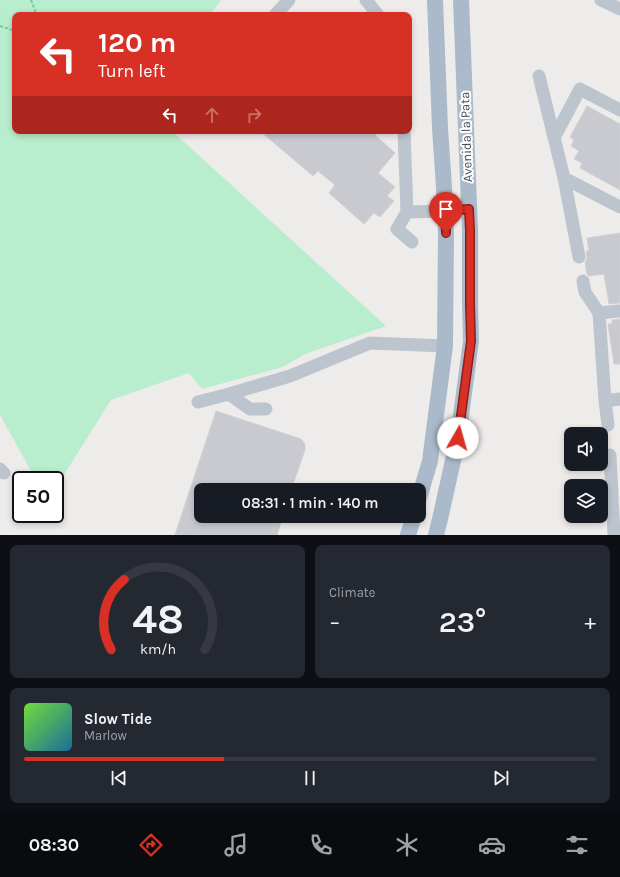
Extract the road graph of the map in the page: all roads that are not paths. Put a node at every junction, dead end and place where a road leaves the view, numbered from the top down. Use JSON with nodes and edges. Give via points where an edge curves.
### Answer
{"nodes":[{"id":1,"x":288,"y":0,"type":"edge"},
{"id":2,"x":366,"y":0,"type":"edge"},
{"id":3,"x":435,"y":0,"type":"edge"},
{"id":4,"x":461,"y":0,"type":"edge"},
{"id":5,"x":601,"y":0,"type":"edge"},
{"id":6,"x":620,"y":9,"type":"edge"},
{"id":7,"x":278,"y":12,"type":"edge"},
{"id":8,"x":376,"y":12,"type":"edge"},
{"id":9,"x":540,"y":76,"type":"dead end"},
{"id":10,"x":620,"y":110,"type":"edge"},
{"id":11,"x":404,"y":134,"type":"edge"},
{"id":12,"x":554,"y":138,"type":"junction"},
{"id":13,"x":564,"y":178,"type":"junction"},
{"id":14,"x":620,"y":207,"type":"edge"},
{"id":15,"x":469,"y":209,"type":"junction"},
{"id":16,"x":445,"y":211,"type":"junction"},
{"id":17,"x":407,"y":212,"type":"junction"},
{"id":18,"x":412,"y":242,"type":"dead end"},
{"id":19,"x":579,"y":258,"type":"dead end"},
{"id":20,"x":583,"y":281,"type":"dead end"},
{"id":21,"x":620,"y":311,"type":"edge"},
{"id":22,"x":599,"y":313,"type":"junction"},
{"id":23,"x":444,"y":346,"type":"junction"},
{"id":24,"x":229,"y":394,"type":"junction"},
{"id":25,"x":620,"y":398,"type":"edge"},
{"id":26,"x":605,"y":401,"type":"junction"},
{"id":27,"x":198,"y":402,"type":"dead end"},
{"id":28,"x":266,"y":409,"type":"dead end"},
{"id":29,"x":608,"y":425,"type":"dead end"},
{"id":30,"x":610,"y":455,"type":"dead end"},
{"id":31,"x":423,"y":483,"type":"edge"},
{"id":32,"x":412,"y":523,"type":"edge"},
{"id":33,"x":408,"y":535,"type":"edge"},
{"id":34,"x":436,"y":535,"type":"edge"},
{"id":35,"x":614,"y":535,"type":"edge"}],
"edges":[{"from":1,"to":7,"type":"lane"},
{"from":2,"to":8,"type":"lane"},
{"from":3,"to":16,"type":"main road","name":"Avenida la Pata"},
{"from":4,"to":15,"type":"main road","name":"Avenida la Pata"},
{"from":5,"to":6,"type":"lane"},
{"from":9,"to":12,"type":"lane"},
{"from":10,"to":12,"type":"lane","via":[[580,90]]},
{"from":11,"to":17,"type":"lane"},
{"from":12,"to":13,"type":"lane"},
{"from":13,"to":14,"type":"lane"},
{"from":13,"to":19,"type":"lane"},
{"from":15,"to":16,"type":"lane"},
{"from":15,"to":34,"type":"main road","name":"Avenida la Pata","via":[[471,341],[458,438]]},
{"from":16,"to":17,"type":"lane"},
{"from":16,"to":23,"type":"main road","name":"Avenida la Pata"},
{"from":17,"to":18,"type":"lane","via":[[397,229]]},
{"from":20,"to":22,"type":"lane","via":[[584,292]]},
{"from":21,"to":22,"type":"lane"},
{"from":22,"to":26,"type":"lane"},
{"from":23,"to":24,"type":"lane","via":[[370,343],[290,376]]},
{"from":23,"to":31,"type":"main road","name":"Avenida la Pata","via":[[430,461]]},
{"from":24,"to":27,"type":"lane"},
{"from":24,"to":28,"type":"lane","via":[[250,409]]},
{"from":25,"to":26,"type":"lane"},
{"from":26,"to":29,"type":"lane"},
{"from":30,"to":35,"type":"lane"},
{"from":32,"to":33,"type":"main road"}]}
